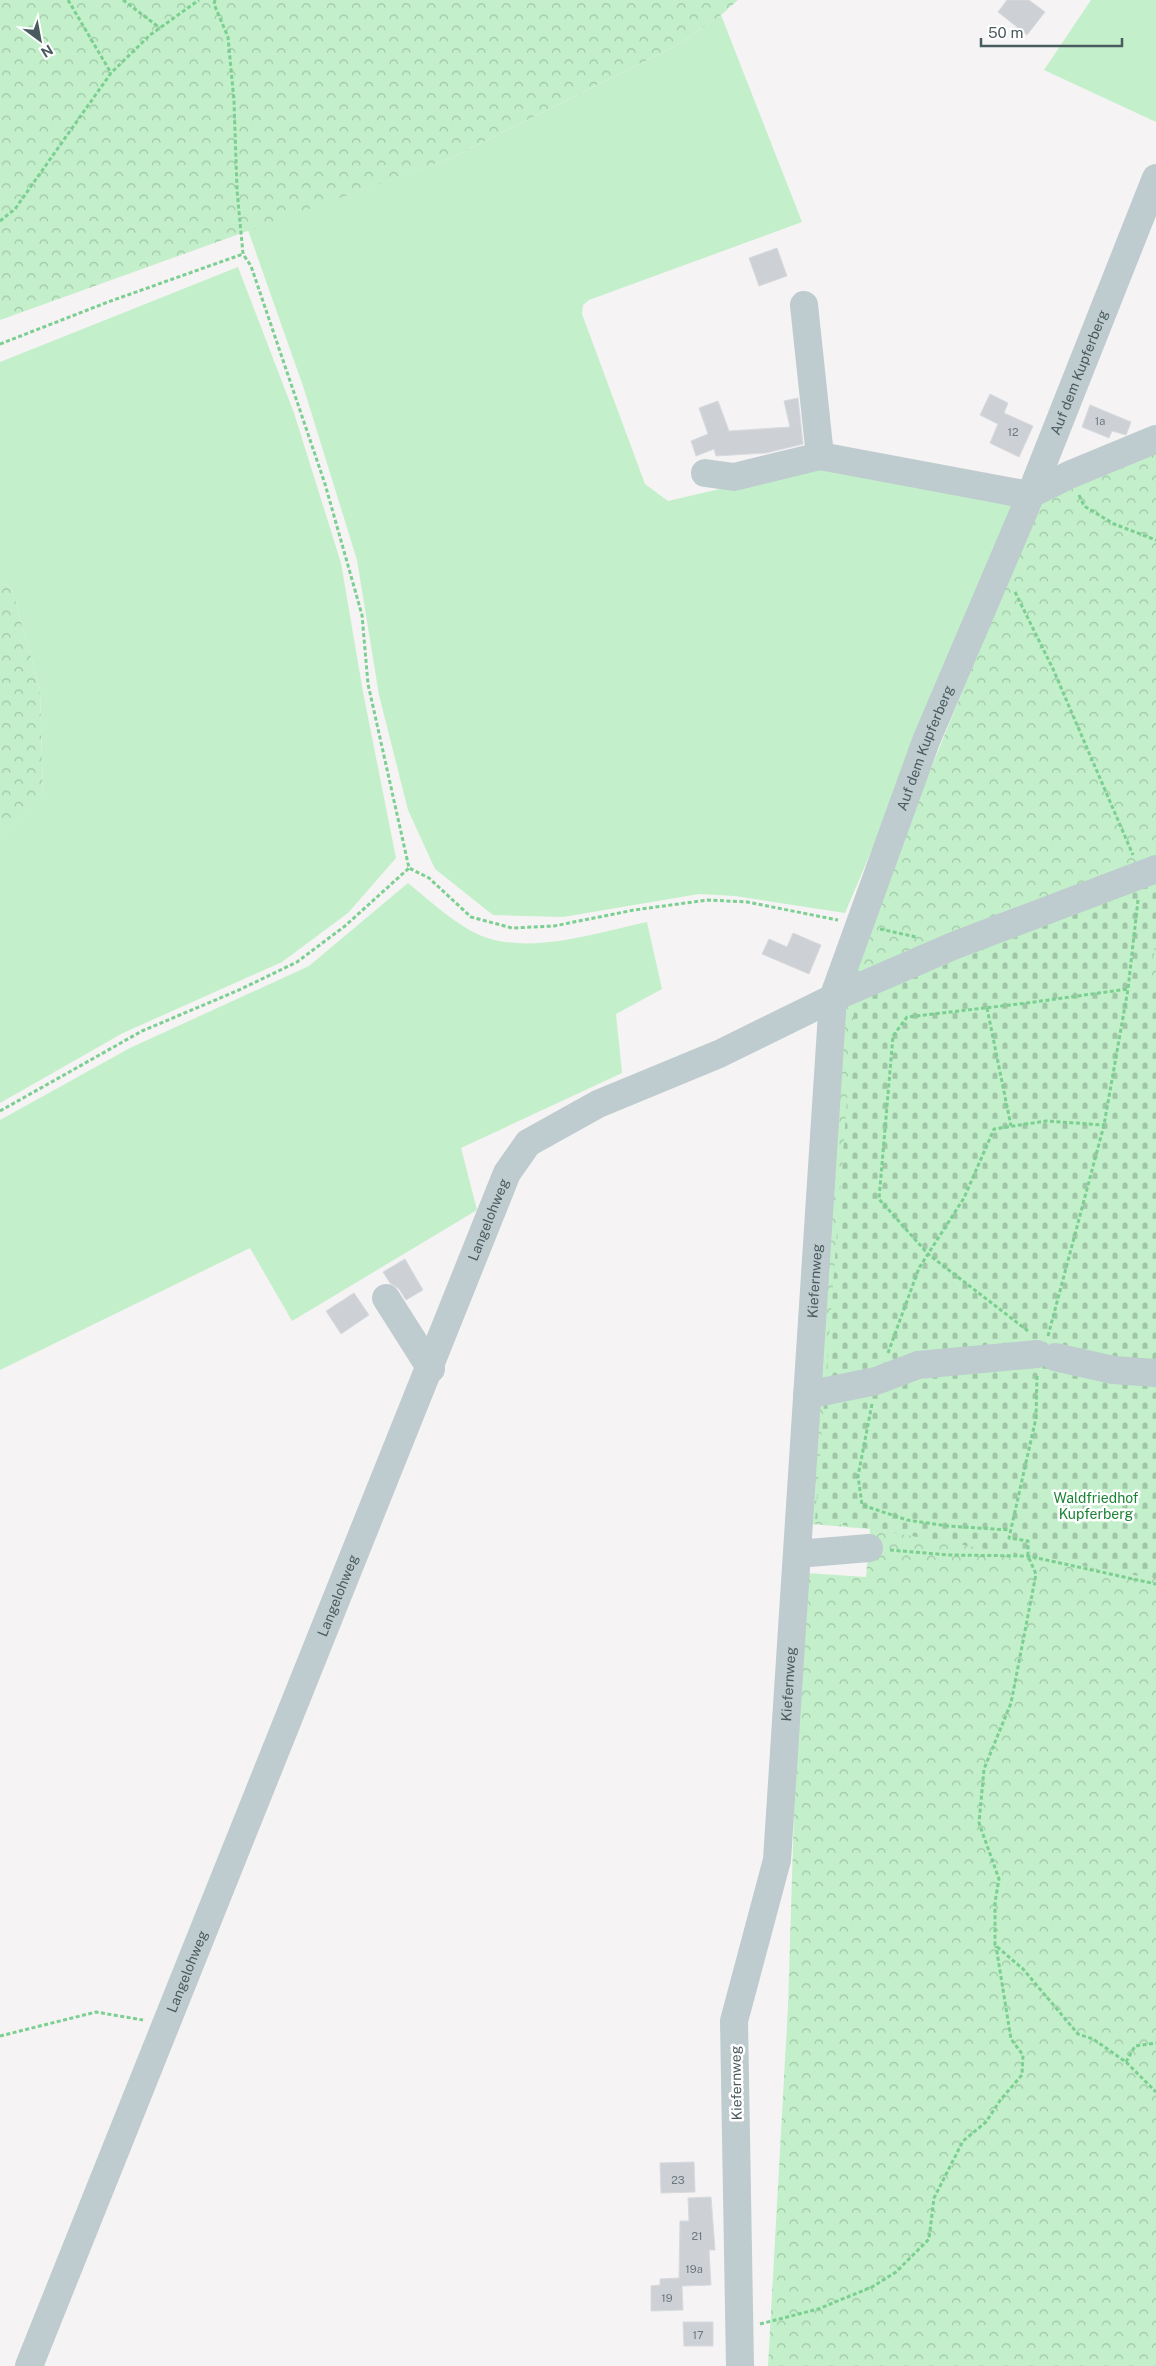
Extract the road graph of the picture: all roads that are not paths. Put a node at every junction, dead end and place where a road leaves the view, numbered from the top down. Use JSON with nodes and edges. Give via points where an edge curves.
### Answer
{"nodes":[{"id":1,"x":1156,"y":178,"type":"edge"},
{"id":2,"x":804,"y":305,"type":"dead end"},
{"id":3,"x":1156,"y":439,"type":"edge"},
{"id":4,"x":820,"y":456,"type":"junction"},
{"id":5,"x":705,"y":473,"type":"dead end"},
{"id":6,"x":1029,"y":495,"type":"junction"},
{"id":7,"x":1149,"y":872,"type":"edge"},
{"id":8,"x":833,"y":998,"type":"junction"},
{"id":9,"x":386,"y":1298,"type":"dead end"},
{"id":10,"x":431,"y":1369,"type":"junction"},
{"id":11,"x":1156,"y":1373,"type":"edge"},
{"id":12,"x":807,"y":1395,"type":"junction"},
{"id":13,"x":869,"y":1548,"type":"road end"},
{"id":14,"x":797,"y":1554,"type":"junction"},
{"id":15,"x":29,"y":2366,"type":"edge"},
{"id":16,"x":740,"y":2366,"type":"edge"}],
"edges":[{"from":1,"to":6,"type":"street","name":"Auf dem Kupferberg"},
{"from":2,"to":4,"type":"street"},
{"from":3,"to":6,"type":"street"},
{"from":4,"to":5,"type":"street","via":[[734,477]]},
{"from":4,"to":6,"type":"street"},
{"from":6,"to":8,"type":"street","name":"Auf dem Kupferberg","via":[[926,741]]},
{"from":7,"to":8,"type":"street","via":[[953,946]]},
{"from":8,"to":10,"type":"street","name":"Langelohweg","via":[[718,1054],[598,1104],[528,1143],[508,1173]]},
{"from":8,"to":12,"type":"street","name":"Kiefernweg"},
{"from":9,"to":10,"type":"street"},
{"from":10,"to":15,"type":"street","name":"Langelohweg"},
{"from":11,"to":12,"type":"street","via":[[1113,1370],[1041,1348],[918,1365],[876,1381]]},
{"from":12,"to":14,"type":"street","name":"Kiefernweg"},
{"from":13,"to":14,"type":"street"},
{"from":14,"to":16,"type":"street","name":"Kiefernweg","via":[[777,1860],[734,2021]]}]}
